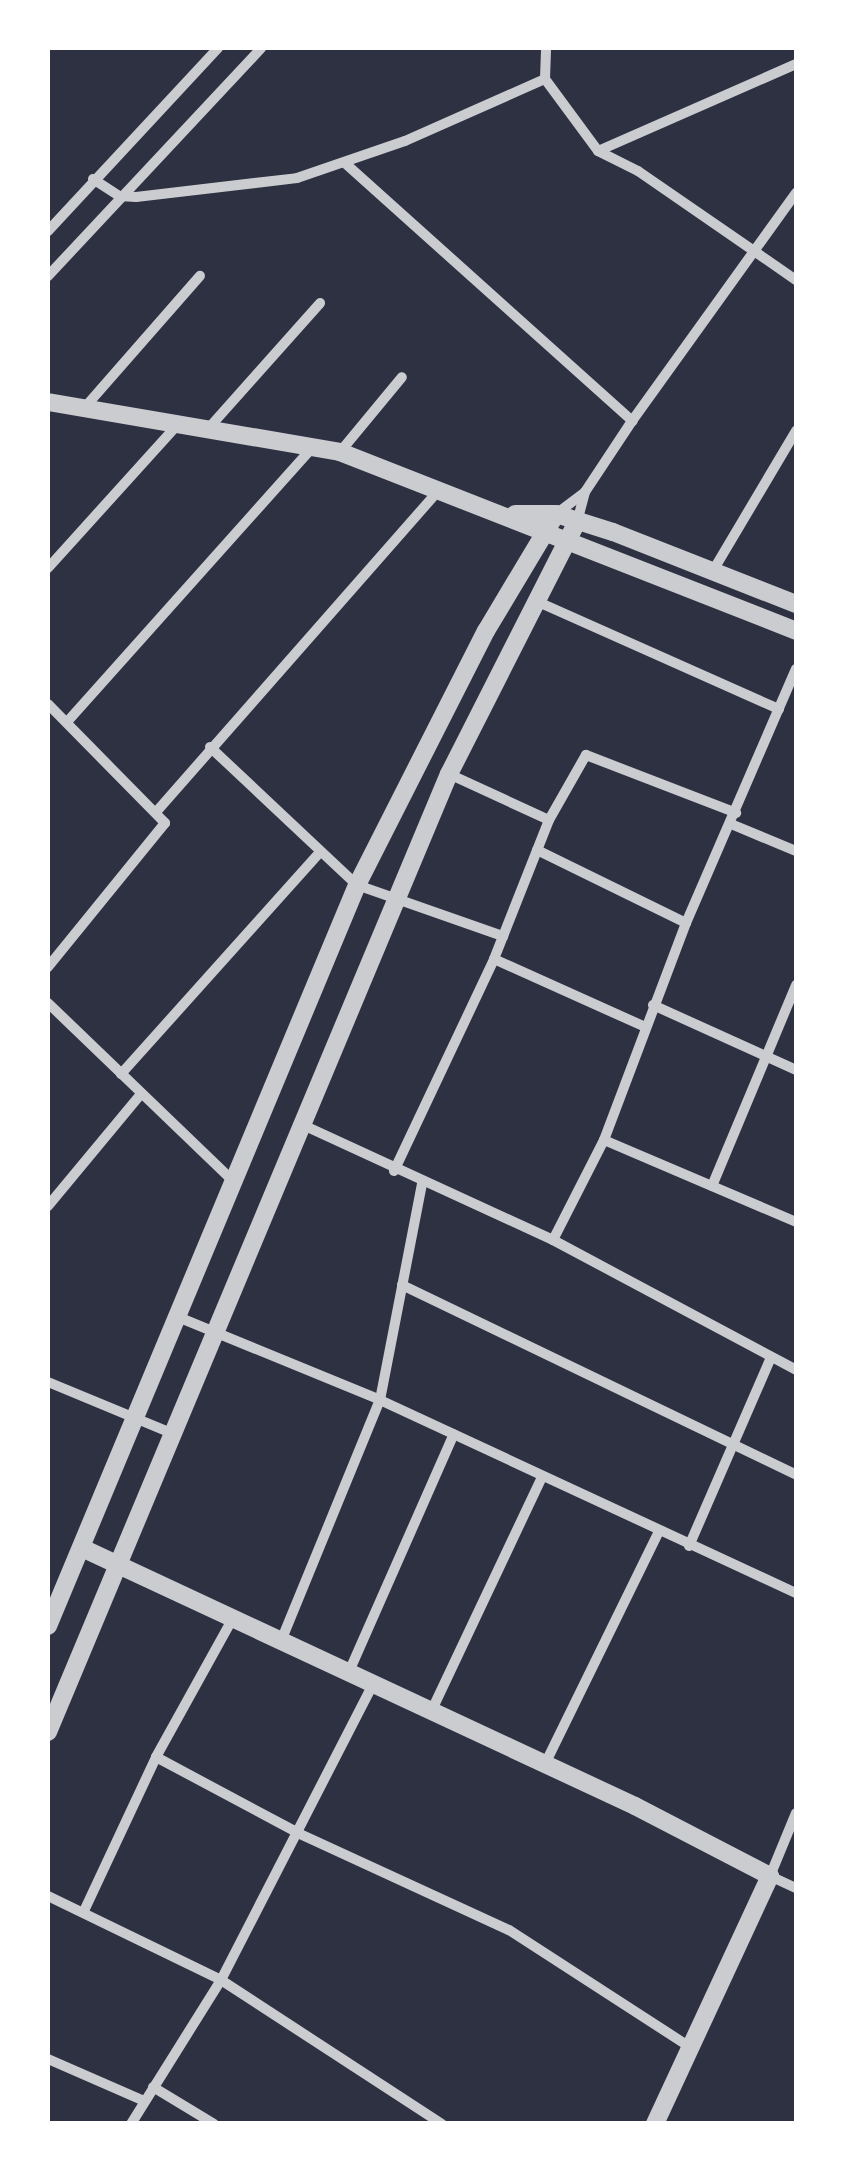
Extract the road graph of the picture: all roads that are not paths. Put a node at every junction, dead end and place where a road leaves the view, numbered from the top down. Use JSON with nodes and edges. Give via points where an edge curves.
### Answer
{"nodes":[{"id":1,"x":218,"y":48,"type":"edge"},
{"id":2,"x":260,"y":48,"type":"edge"},
{"id":3,"x":546,"y":48,"type":"edge"},
{"id":4,"x":796,"y":64,"type":"edge"},
{"id":5,"x":546,"y":79,"type":"junction"},
{"id":6,"x":598,"y":151,"type":"junction"},
{"id":7,"x":346,"y":164,"type":"junction"},
{"id":8,"x":93,"y":179,"type":"junction"},
{"id":9,"x":796,"y":193,"type":"edge"},
{"id":10,"x":119,"y":196,"type":"junction"},
{"id":11,"x":48,"y":231,"type":"edge"},
{"id":12,"x":749,"y":250,"type":"junction"},
{"id":13,"x":48,"y":276,"type":"edge"},
{"id":14,"x":200,"y":276,"type":"dead end"},
{"id":15,"x":796,"y":280,"type":"edge"},
{"id":16,"x":320,"y":303,"type":"dead end"},
{"id":17,"x":402,"y":377,"type":"dead end"},
{"id":18,"x":48,"y":402,"type":"edge"},
{"id":19,"x":86,"y":406,"type":"junction"},
{"id":20,"x":632,"y":421,"type":"junction"},
{"id":21,"x":178,"y":425,"type":"junction"},
{"id":22,"x":206,"y":431,"type":"junction"},
{"id":23,"x":796,"y":431,"type":"edge"},
{"id":24,"x":312,"y":448,"type":"junction"},
{"id":25,"x":340,"y":452,"type":"junction"},
{"id":26,"x":442,"y":487,"type":"junction"},
{"id":27,"x":585,"y":492,"type":"junction"},
{"id":28,"x":509,"y":514,"type":"junction"},
{"id":29,"x":556,"y":514,"type":"junction"},
{"id":30,"x":576,"y":522,"type":"junction"},
{"id":31,"x":544,"y":530,"type":"junction"},
{"id":32,"x":568,"y":540,"type":"junction"},
{"id":33,"x":48,"y":568,"type":"edge"},
{"id":34,"x":714,"y":569,"type":"junction"},
{"id":35,"x":536,"y":601,"type":"junction"},
{"id":36,"x":796,"y":604,"type":"edge"},
{"id":37,"x":796,"y":631,"type":"edge"},
{"id":38,"x":796,"y":668,"type":"edge"},
{"id":39,"x":48,"y":704,"type":"edge"},
{"id":40,"x":778,"y":709,"type":"junction"},
{"id":41,"x":67,"y":722,"type":"junction"},
{"id":42,"x":210,"y":747,"type":"junction"},
{"id":43,"x":448,"y":774,"type":"junction"},
{"id":44,"x":156,"y":811,"type":"junction"},
{"id":45,"x":734,"y":818,"type":"junction"},
{"id":46,"x":549,"y":820,"type":"junction"},
{"id":47,"x":537,"y":850,"type":"junction"},
{"id":48,"x":320,"y":852,"type":"junction"},
{"id":49,"x":796,"y":852,"type":"edge"},
{"id":50,"x":357,"y":885,"type":"junction"},
{"id":51,"x":395,"y":898,"type":"junction"},
{"id":52,"x":686,"y":923,"type":"junction"},
{"id":53,"x":503,"y":936,"type":"junction"},
{"id":54,"x":494,"y":959,"type":"junction"},
{"id":55,"x":48,"y":967,"type":"edge"},
{"id":56,"x":796,"y":984,"type":"edge"},
{"id":57,"x":48,"y":1003,"type":"edge"},
{"id":58,"x":653,"y":1005,"type":"junction"},
{"id":59,"x":645,"y":1027,"type":"junction"},
{"id":60,"x":766,"y":1058,"type":"junction"},
{"id":61,"x":796,"y":1070,"type":"edge"},
{"id":62,"x":120,"y":1074,"type":"junction"},
{"id":63,"x":141,"y":1094,"type":"junction"},
{"id":64,"x":302,"y":1125,"type":"junction"},
{"id":65,"x":604,"y":1140,"type":"junction"},
{"id":66,"x":394,"y":1171,"type":"junction"},
{"id":67,"x":233,"y":1181,"type":"junction"},
{"id":68,"x":422,"y":1183,"type":"junction"},
{"id":69,"x":712,"y":1186,"type":"junction"},
{"id":70,"x":48,"y":1206,"type":"edge"},
{"id":71,"x":796,"y":1222,"type":"edge"},
{"id":72,"x":553,"y":1240,"type":"junction"},
{"id":73,"x":402,"y":1284,"type":"junction"},
{"id":74,"x":178,"y":1317,"type":"junction"},
{"id":75,"x":215,"y":1332,"type":"junction"},
{"id":76,"x":771,"y":1357,"type":"junction"},
{"id":77,"x":796,"y":1370,"type":"edge"},
{"id":78,"x":48,"y":1382,"type":"edge"},
{"id":79,"x":380,"y":1400,"type":"junction"},
{"id":80,"x":138,"y":1419,"type":"junction"},
{"id":81,"x":170,"y":1433,"type":"junction"},
{"id":82,"x":454,"y":1434,"type":"junction"},
{"id":83,"x":735,"y":1444,"type":"junction"},
{"id":84,"x":796,"y":1475,"type":"edge"},
{"id":85,"x":542,"y":1477,"type":"junction"},
{"id":86,"x":658,"y":1531,"type":"junction"},
{"id":87,"x":690,"y":1546,"type":"junction"},
{"id":88,"x":82,"y":1548,"type":"junction"},
{"id":89,"x":118,"y":1563,"type":"junction"},
{"id":90,"x":796,"y":1593,"type":"edge"},
{"id":91,"x":233,"y":1618,"type":"junction"},
{"id":92,"x":48,"y":1626,"type":"edge"},
{"id":93,"x":280,"y":1642,"type":"junction"},
{"id":94,"x":348,"y":1674,"type":"junction"},
{"id":95,"x":372,"y":1686,"type":"junction"},
{"id":96,"x":430,"y":1714,"type":"junction"},
{"id":97,"x":48,"y":1732,"type":"edge"},
{"id":98,"x":156,"y":1758,"type":"junction"},
{"id":99,"x":545,"y":1764,"type":"junction"},
{"id":100,"x":796,"y":1813,"type":"edge"},
{"id":101,"x":300,"y":1834,"type":"junction"},
{"id":102,"x":770,"y":1876,"type":"junction"},
{"id":103,"x":796,"y":1888,"type":"edge"},
{"id":104,"x":48,"y":1896,"type":"edge"},
{"id":105,"x":84,"y":1911,"type":"junction"},
{"id":106,"x":221,"y":1980,"type":"junction"},
{"id":107,"x":690,"y":2047,"type":"junction"},
{"id":108,"x":48,"y":2059,"type":"edge"},
{"id":109,"x":153,"y":2087,"type":"junction"},
{"id":110,"x":144,"y":2101,"type":"junction"},
{"id":111,"x":131,"y":2124,"type":"edge"},
{"id":112,"x":214,"y":2124,"type":"edge"},
{"id":113,"x":442,"y":2124,"type":"edge"},
{"id":114,"x":655,"y":2124,"type":"edge"}],
"edges":[{"from":1,"to":8,"type":"street"},
{"from":2,"to":10,"type":"street"},
{"from":3,"to":5,"type":"street"},
{"from":4,"to":6,"type":"street"},
{"from":5,"to":6,"type":"street"},
{"from":5,"to":7,"type":"street"},
{"from":6,"to":12,"type":"street","via":[[638,171]]},
{"from":7,"to":10,"type":"street","via":[[258,185]]},
{"from":7,"to":20,"type":"street"},
{"from":8,"to":10,"type":"street"},
{"from":8,"to":11,"type":"street"},
{"from":9,"to":12,"type":"street"},
{"from":10,"to":13,"type":"street"},
{"from":12,"to":15,"type":"street"},
{"from":12,"to":20,"type":"street"},
{"from":14,"to":19,"type":"street"},
{"from":16,"to":22,"type":"street"},
{"from":17,"to":25,"type":"street"},
{"from":18,"to":19,"type":"street"},
{"from":19,"to":21,"type":"street"},
{"from":20,"to":27,"type":"street"},
{"from":21,"to":22,"type":"street"},
{"from":21,"to":33,"type":"street"},
{"from":22,"to":24,"type":"street"},
{"from":23,"to":34,"type":"street"},
{"from":24,"to":25,"type":"street"},
{"from":24,"to":41,"type":"street"},
{"from":25,"to":26,"type":"street"},
{"from":26,"to":28,"type":"street"},
{"from":26,"to":42,"type":"street"},
{"from":27,"to":29,"type":"street"},
{"from":27,"to":30,"type":"street"},
{"from":28,"to":29,"type":"street"},
{"from":28,"to":31,"type":"street"},
{"from":29,"to":30,"type":"street"},
{"from":29,"to":31,"type":"street"},
{"from":30,"to":32,"type":"street"},
{"from":30,"to":34,"type":"street"},
{"from":31,"to":32,"type":"street"},
{"from":31,"to":50,"type":"street"},
{"from":32,"to":35,"type":"street"},
{"from":32,"to":37,"type":"street"},
{"from":34,"to":36,"type":"street"},
{"from":35,"to":40,"type":"street"},
{"from":35,"to":43,"type":"street"},
{"from":38,"to":40,"type":"street"},
{"from":39,"to":41,"type":"street"},
{"from":40,"to":45,"type":"street"},
{"from":41,"to":44,"type":"street"},
{"from":42,"to":44,"type":"street"},
{"from":42,"to":48,"type":"street"},
{"from":43,"to":46,"type":"street"},
{"from":43,"to":51,"type":"street"},
{"from":44,"to":55,"type":"street","via":[[164,822],[160,835]]},
{"from":45,"to":46,"type":"street","via":[[591,753],[578,764]]},
{"from":45,"to":49,"type":"street"},
{"from":45,"to":52,"type":"street"},
{"from":46,"to":47,"type":"street"},
{"from":47,"to":52,"type":"street"},
{"from":47,"to":53,"type":"street"},
{"from":48,"to":50,"type":"street"},
{"from":48,"to":62,"type":"street"},
{"from":50,"to":51,"type":"street"},
{"from":50,"to":67,"type":"street"},
{"from":51,"to":53,"type":"street"},
{"from":51,"to":64,"type":"street"},
{"from":52,"to":58,"type":"street"},
{"from":53,"to":54,"type":"street"},
{"from":54,"to":59,"type":"street"},
{"from":54,"to":66,"type":"street"},
{"from":56,"to":60,"type":"street"},
{"from":57,"to":62,"type":"street"},
{"from":58,"to":59,"type":"street"},
{"from":58,"to":60,"type":"street"},
{"from":59,"to":65,"type":"street"},
{"from":60,"to":61,"type":"street"},
{"from":60,"to":69,"type":"street"},
{"from":62,"to":63,"type":"street"},
{"from":63,"to":67,"type":"street"},
{"from":63,"to":70,"type":"street"},
{"from":64,"to":66,"type":"street"},
{"from":64,"to":75,"type":"street"},
{"from":65,"to":69,"type":"street"},
{"from":65,"to":72,"type":"street"},
{"from":66,"to":68,"type":"street"},
{"from":67,"to":74,"type":"street"},
{"from":68,"to":72,"type":"street"},
{"from":68,"to":73,"type":"street"},
{"from":69,"to":71,"type":"street"},
{"from":72,"to":76,"type":"street"},
{"from":73,"to":79,"type":"street"},
{"from":73,"to":83,"type":"street"},
{"from":74,"to":75,"type":"street"},
{"from":74,"to":80,"type":"street"},
{"from":75,"to":79,"type":"street"},
{"from":75,"to":81,"type":"street"},
{"from":76,"to":77,"type":"street"},
{"from":76,"to":83,"type":"street"},
{"from":78,"to":80,"type":"street"},
{"from":79,"to":82,"type":"street"},
{"from":79,"to":93,"type":"street"},
{"from":80,"to":81,"type":"street"},
{"from":80,"to":88,"type":"street"},
{"from":81,"to":89,"type":"street"},
{"from":82,"to":85,"type":"street"},
{"from":82,"to":94,"type":"street"},
{"from":83,"to":84,"type":"street"},
{"from":83,"to":87,"type":"street"},
{"from":85,"to":86,"type":"street"},
{"from":85,"to":96,"type":"street"},
{"from":86,"to":87,"type":"street"},
{"from":86,"to":99,"type":"street"},
{"from":87,"to":90,"type":"street"},
{"from":88,"to":89,"type":"street"},
{"from":88,"to":92,"type":"street"},
{"from":89,"to":91,"type":"street"},
{"from":89,"to":97,"type":"street"},
{"from":91,"to":93,"type":"street"},
{"from":91,"to":98,"type":"street"},
{"from":93,"to":94,"type":"street"},
{"from":94,"to":95,"type":"street"},
{"from":95,"to":96,"type":"street"},
{"from":95,"to":101,"type":"street"},
{"from":96,"to":99,"type":"street"},
{"from":98,"to":101,"type":"street"},
{"from":98,"to":105,"type":"street"},
{"from":99,"to":102,"type":"street"},
{"from":100,"to":102,"type":"street"},
{"from":101,"to":106,"type":"street"},
{"from":101,"to":107,"type":"street","via":[[509,1930]]},
{"from":102,"to":103,"type":"street"},
{"from":102,"to":107,"type":"street"},
{"from":104,"to":105,"type":"street"},
{"from":105,"to":106,"type":"street"},
{"from":106,"to":109,"type":"street"},
{"from":106,"to":113,"type":"street"},
{"from":107,"to":114,"type":"street"},
{"from":108,"to":110,"type":"street"},
{"from":109,"to":110,"type":"street"},
{"from":109,"to":112,"type":"street"},
{"from":110,"to":111,"type":"street"}]}
